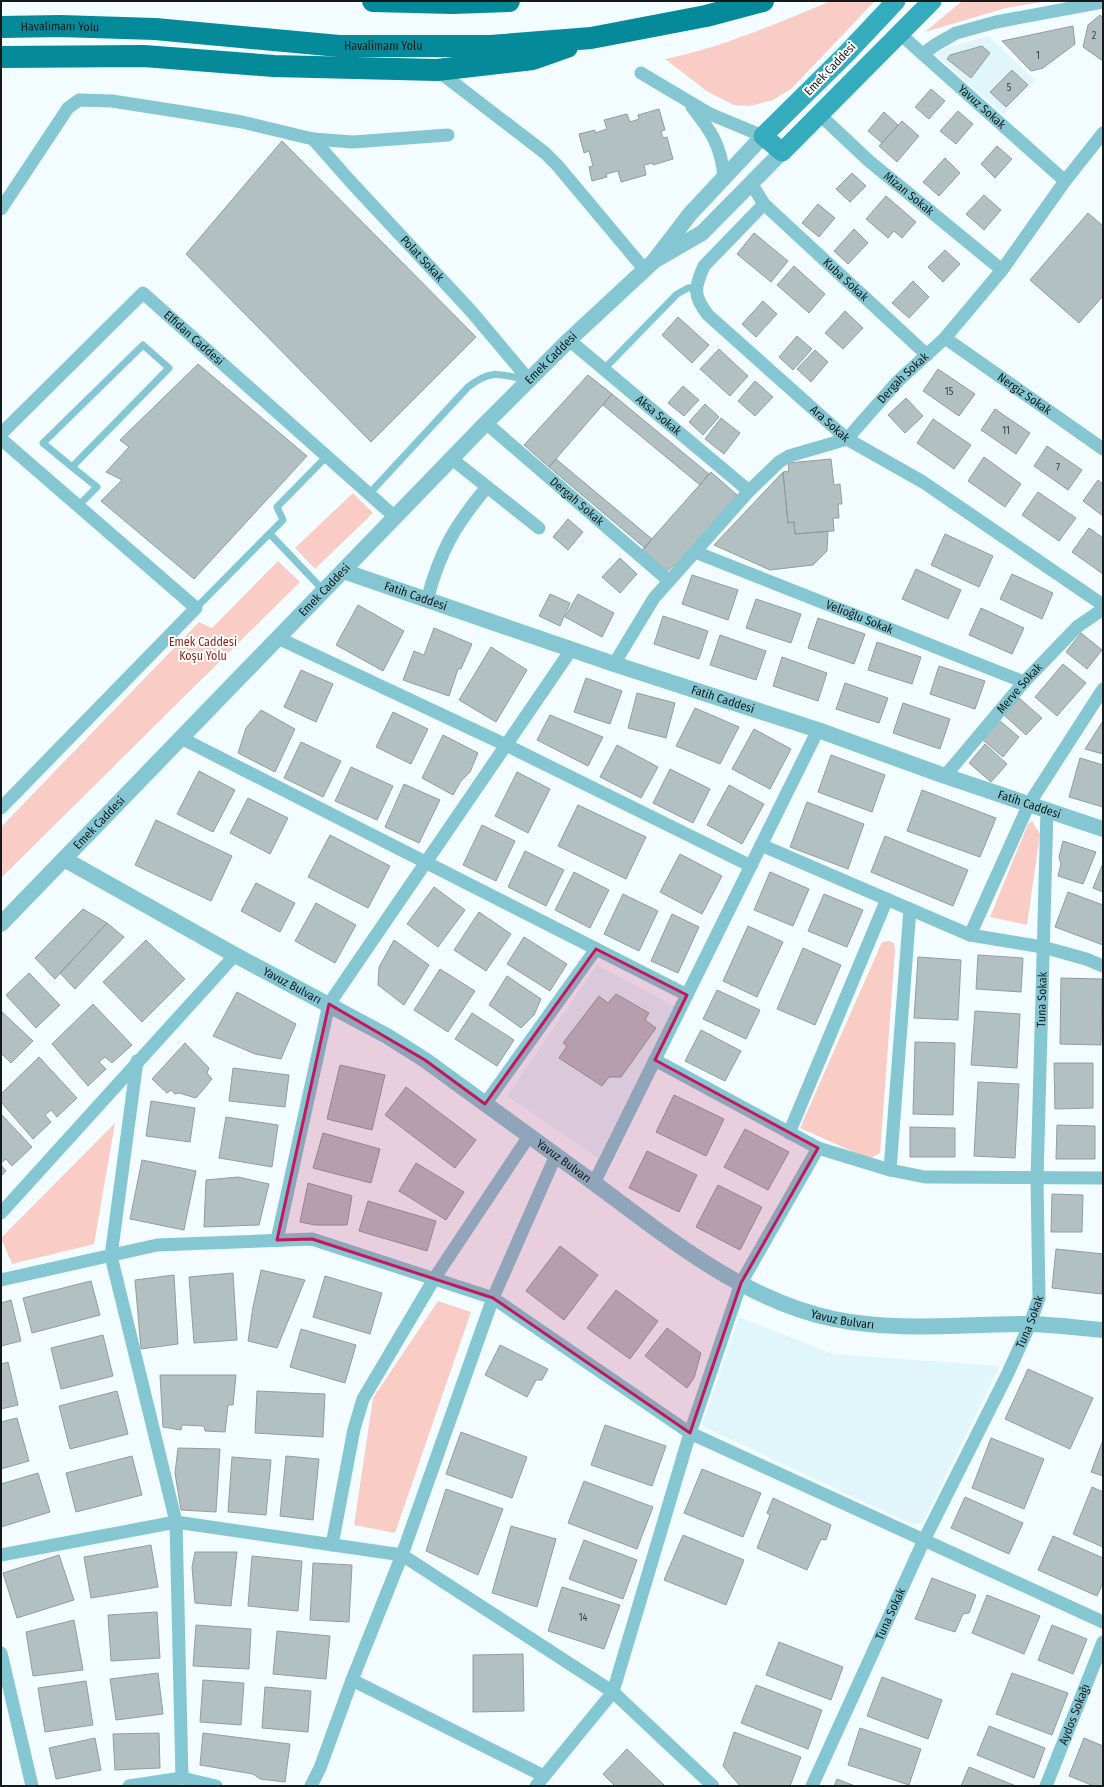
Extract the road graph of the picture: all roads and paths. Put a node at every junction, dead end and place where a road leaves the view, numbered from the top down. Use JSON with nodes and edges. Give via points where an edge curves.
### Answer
{"nodes":[{"id":1,"x":373,"y":1,"type":"edge"},
{"id":2,"x":509,"y":1,"type":"edge"},
{"id":3,"x":763,"y":1,"type":"edge"},
{"id":4,"x":896,"y":1,"type":"edge"},
{"id":5,"x":932,"y":1,"type":"edge"},
{"id":6,"x":477,"y":2,"type":"edge"},
{"id":7,"x":1103,"y":2,"type":"edge"},
{"id":8,"x":1,"y":27,"type":"edge"},
{"id":9,"x":899,"y":33,"type":"junction"},
{"id":10,"x":591,"y":38,"type":"junction"},
{"id":11,"x":923,"y":54,"type":"junction"},
{"id":12,"x":1,"y":57,"type":"edge"},
{"id":13,"x":436,"y":70,"type":"junction"},
{"id":14,"x":641,"y":73,"type":"dead end"},
{"id":15,"x":688,"y":102,"type":"junction"},
{"id":16,"x":819,"y":114,"type":"junction"},
{"id":17,"x":1103,"y":133,"type":"edge"},
{"id":18,"x":448,"y":135,"type":"dead end"},
{"id":19,"x":763,"y":136,"type":"junction"},
{"id":20,"x":313,"y":138,"type":"junction"},
{"id":21,"x":782,"y":152,"type":"junction"},
{"id":22,"x":724,"y":177,"type":"junction"},
{"id":23,"x":1065,"y":181,"type":"junction"},
{"id":24,"x":751,"y":183,"type":"junction"},
{"id":25,"x":764,"y":204,"type":"junction"},
{"id":26,"x":1,"y":209,"type":"edge"},
{"id":27,"x":649,"y":265,"type":"junction"},
{"id":28,"x":1002,"y":270,"type":"junction"},
{"id":29,"x":696,"y":287,"type":"junction"},
{"id":30,"x":945,"y":338,"type":"junction"},
{"id":31,"x":569,"y":340,"type":"junction"},
{"id":32,"x":927,"y":355,"type":"junction"},
{"id":33,"x":604,"y":369,"type":"junction"},
{"id":34,"x":529,"y":380,"type":"junction"},
{"id":35,"x":486,"y":423,"type":"junction"},
{"id":36,"x":1,"y":434,"type":"edge"},
{"id":37,"x":1,"y":440,"type":"edge"},
{"id":38,"x":847,"y":440,"type":"junction"},
{"id":39,"x":1103,"y":449,"type":"edge"},
{"id":40,"x":327,"y":456,"type":"junction"},
{"id":41,"x":452,"y":459,"type":"junction"},
{"id":42,"x":72,"y":467,"type":"junction"},
{"id":43,"x":487,"y":487,"type":"junction"},
{"id":44,"x":749,"y":491,"type":"junction"},
{"id":45,"x":369,"y":494,"type":"junction"},
{"id":46,"x":78,"y":506,"type":"junction"},
{"id":47,"x":395,"y":517,"type":"junction"},
{"id":48,"x":539,"y":528,"type":"dead end"},
{"id":49,"x":270,"y":534,"type":"junction"},
{"id":50,"x":695,"y":552,"type":"junction"},
{"id":51,"x":343,"y":571,"type":"junction"},
{"id":52,"x":668,"y":580,"type":"junction"},
{"id":53,"x":324,"y":591,"type":"junction"},
{"id":54,"x":427,"y":600,"type":"junction"},
{"id":55,"x":1103,"y":605,"type":"edge"},
{"id":56,"x":196,"y":608,"type":"junction"},
{"id":57,"x":1103,"y":609,"type":"edge"},
{"id":58,"x":278,"y":638,"type":"junction"},
{"id":59,"x":571,"y":650,"type":"junction"},
{"id":60,"x":614,"y":664,"type":"junction"},
{"id":61,"x":1024,"y":682,"type":"junction"},
{"id":62,"x":1103,"y":689,"type":"edge"},
{"id":63,"x":818,"y":730,"type":"junction"},
{"id":64,"x":181,"y":738,"type":"junction"},
{"id":65,"x":506,"y":745,"type":"junction"},
{"id":66,"x":945,"y":776,"type":"junction"},
{"id":67,"x":1029,"y":804,"type":"junction"},
{"id":68,"x":1,"y":808,"type":"edge"},
{"id":69,"x":1047,"y":810,"type":"junction"},
{"id":70,"x":1103,"y":829,"type":"edge"},
{"id":71,"x":761,"y":845,"type":"junction"},
{"id":72,"x":64,"y":859,"type":"junction"},
{"id":73,"x":426,"y":862,"type":"junction"},
{"id":74,"x":751,"y":866,"type":"junction"},
{"id":75,"x":887,"y":899,"type":"junction"},
{"id":76,"x":910,"y":909,"type":"junction"},
{"id":77,"x":1,"y":924,"type":"edge"},
{"id":78,"x":970,"y":935,"type":"junction"},
{"id":79,"x":1043,"y":947,"type":"junction"},
{"id":80,"x":596,"y":949,"type":"junction"},
{"id":81,"x":235,"y":955,"type":"junction"},
{"id":82,"x":1103,"y":966,"type":"edge"},
{"id":83,"x":687,"y":995,"type":"junction"},
{"id":84,"x":329,"y":1004,"type":"junction"},
{"id":85,"x":655,"y":1060,"type":"junction"},
{"id":86,"x":137,"y":1061,"type":"junction"},
{"id":87,"x":485,"y":1104,"type":"junction"},
{"id":88,"x":789,"y":1133,"type":"junction"},
{"id":89,"x":529,"y":1136,"type":"junction"},
{"id":90,"x":818,"y":1148,"type":"junction"},
{"id":91,"x":556,"y":1155,"type":"junction"},
{"id":92,"x":890,"y":1170,"type":"junction"},
{"id":93,"x":1103,"y":1178,"type":"edge"},
{"id":94,"x":1037,"y":1179,"type":"junction"},
{"id":95,"x":594,"y":1183,"type":"junction"},
{"id":96,"x":1,"y":1213,"type":"edge"},
{"id":97,"x":277,"y":1240,"type":"junction"},
{"id":98,"x":111,"y":1256,"type":"junction"},
{"id":99,"x":434,"y":1279,"type":"junction"},
{"id":100,"x":1,"y":1280,"type":"edge"},
{"id":101,"x":741,"y":1283,"type":"junction"},
{"id":102,"x":493,"y":1298,"type":"junction"},
{"id":103,"x":1030,"y":1324,"type":"junction"},
{"id":104,"x":1103,"y":1330,"type":"edge"},
{"id":105,"x":690,"y":1433,"type":"junction"},
{"id":106,"x":176,"y":1522,"type":"junction"},
{"id":107,"x":924,"y":1540,"type":"junction"},
{"id":108,"x":332,"y":1545,"type":"junction"},
{"id":109,"x":1,"y":1555,"type":"edge"},
{"id":110,"x":402,"y":1555,"type":"junction"},
{"id":111,"x":1103,"y":1622,"type":"edge"},
{"id":112,"x":1103,"y":1642,"type":"edge"},
{"id":113,"x":1,"y":1653,"type":"edge"},
{"id":114,"x":352,"y":1680,"type":"junction"},
{"id":115,"x":613,"y":1692,"type":"junction"},
{"id":116,"x":182,"y":1778,"type":"junction"},
{"id":117,"x":540,"y":1781,"type":"edge"},
{"id":118,"x":32,"y":1786,"type":"edge"},
{"id":119,"x":129,"y":1786,"type":"edge"},
{"id":120,"x":216,"y":1786,"type":"edge"},
{"id":121,"x":311,"y":1786,"type":"edge"},
{"id":122,"x":713,"y":1786,"type":"edge"},
{"id":123,"x":812,"y":1786,"type":"edge"},
{"id":124,"x":1046,"y":1786,"type":"edge"}],
"edges":[{"from":1,"to":6,"type":"highway"},
{"from":2,"to":6,"type":"highway"},
{"from":3,"to":10,"type":"highway","name":"Havalimanı Yolu","via":[[699,17]]},
{"from":4,"to":19,"type":"main road","name":"Emek Caddesi"},
{"from":5,"to":9,"type":"main road"},
{"from":7,"to":11,"type":"street","via":[[996,22],[956,33]]},
{"from":8,"to":10,"type":"highway","name":"Havalimanı Yolu","via":[[155,29],[339,46],[490,46]]},
{"from":9,"to":11,"type":"street","name":"Yavuz Sokak"},
{"from":9,"to":16,"type":"main road"},
{"from":10,"to":13,"type":"highway","via":[[533,59]]},
{"from":11,"to":23,"type":"street","name":"Yavuz Sokak"},
{"from":12,"to":13,"type":"highway","via":[[144,56],[274,66]]},
{"from":13,"to":27,"type":"street","via":[[549,157]]},
{"from":14,"to":15,"type":"street"},
{"from":15,"to":19,"type":"street","via":[[725,121]]},
{"from":15,"to":22,"type":"street","via":[[716,141]]},
{"from":16,"to":21,"type":"main road"},
{"from":16,"to":28,"type":"street","name":"Mizan Sokak","via":[[869,161]]},
{"from":17,"to":23,"type":"street","name":"Dergah Sokak"},
{"from":18,"to":20,"type":"street","via":[[352,142]]},
{"from":19,"to":21,"type":"main road"},
{"from":19,"to":22,"type":"street"},
{"from":20,"to":26,"type":"street","via":[[189,113],[79,100],[68,108]]},
{"from":20,"to":34,"type":"street","name":"Polat Sokak","via":[[471,311]]},
{"from":21,"to":24,"type":"street"},
{"from":22,"to":27,"type":"street"},
{"from":23,"to":28,"type":"street","name":"Dergah Sokak"},
{"from":24,"to":25,"type":"street"},
{"from":24,"to":27,"type":"street","via":[[702,233]]},
{"from":25,"to":29,"type":"street","via":[[704,266]]},
{"from":25,"to":32,"type":"street","name":"Kuba Sokak"},
{"from":27,"to":31,"type":"street","name":"Emek Caddesi"},
{"from":28,"to":30,"type":"street","name":"Dergah Sokak"},
{"from":29,"to":33,"type":"lane","via":[[677,294]]},
{"from":29,"to":38,"type":"street","name":"Ara Sokak","via":[[696,296],[708,315]]},
{"from":30,"to":32,"type":"street","name":"Dergah Sokak"},
{"from":30,"to":39,"type":"street","name":"Nergiz Sokak"},
{"from":31,"to":33,"type":"street","name":"Aksa Sokak"},
{"from":31,"to":34,"type":"street","name":"Emek Caddesi"},
{"from":32,"to":38,"type":"street","name":"Dergah Sokak","via":[[898,382]]},
{"from":33,"to":44,"type":"street","name":"Aksa Sokak"},
{"from":34,"to":35,"type":"street","name":"Emek Caddesi"},
{"from":34,"to":45,"type":"lane","via":[[492,374],[482,376],[468,387]]},
{"from":35,"to":41,"type":"street","name":"Emek Caddesi"},
{"from":35,"to":52,"type":"street","name":"Dergah Sokak"},
{"from":36,"to":40,"type":"street","name":"Elfidan Caddesi","via":[[143,293]]},
{"from":37,"to":46,"type":"street"},
{"from":38,"to":44,"type":"street","via":[[789,456],[779,462]]},
{"from":38,"to":55,"type":"street","name":"Ara Sokak","via":[[922,482]]},
{"from":40,"to":45,"type":"street","name":"Elfidan Caddesi"},
{"from":40,"to":49,"type":"lane","via":[[277,507],[283,520]]},
{"from":41,"to":43,"type":"street"},
{"from":41,"to":47,"type":"street","name":"Emek Caddesi"},
{"from":42,"to":42,"type":"lane","via":[[169,368],[144,346],[43,443]]},
{"from":42,"to":46,"type":"lane","via":[[97,487]]},
{"from":43,"to":48,"type":"street"},
{"from":43,"to":54,"type":"street","via":[[451,534],[436,568]]},
{"from":44,"to":50,"type":"street"},
{"from":45,"to":47,"type":"street","name":"Elfidan Caddesi"},
{"from":46,"to":56,"type":"street"},
{"from":47,"to":51,"type":"street","name":"Emek Caddesi"},
{"from":49,"to":53,"type":"lane"},
{"from":49,"to":56,"type":"lane"},
{"from":50,"to":52,"type":"street"},
{"from":50,"to":61,"type":"street","name":"Velioğlu Sokak"},
{"from":51,"to":53,"type":"street","name":"Emek Caddesi"},
{"from":51,"to":54,"type":"street","name":"Fatih Caddesi"},
{"from":52,"to":60,"type":"street","via":[[654,598]]},
{"from":53,"to":58,"type":"street","name":"Emek Caddesi"},
{"from":54,"to":59,"type":"street","name":"Fatih Caddesi"},
{"from":56,"to":68,"type":"street"},
{"from":57,"to":61,"type":"street","name":"Merve Sokak","via":[[1078,626]]},
{"from":58,"to":64,"type":"street","name":"Emek Caddesi"},
{"from":58,"to":65,"type":"street"},
{"from":59,"to":60,"type":"street","name":"Fatih Caddesi"},
{"from":59,"to":65,"type":"street"},
{"from":60,"to":63,"type":"street","name":"Fatih Caddesi"},
{"from":61,"to":66,"type":"street","name":"Merve Sokak"},
{"from":62,"to":67,"type":"street"},
{"from":63,"to":66,"type":"street","name":"Fatih Caddesi"},
{"from":63,"to":71,"type":"street"},
{"from":64,"to":72,"type":"street","name":"Emek Caddesi"},
{"from":64,"to":73,"type":"street"},
{"from":65,"to":73,"type":"street"},
{"from":65,"to":74,"type":"street"},
{"from":66,"to":67,"type":"street","name":"Fatih Caddesi"},
{"from":67,"to":69,"type":"street","name":"Fatih Caddesi"},
{"from":67,"to":78,"type":"street"},
{"from":69,"to":70,"type":"street","name":"Fatih Caddesi"},
{"from":69,"to":79,"type":"street","name":"Tuna Sokak"},
{"from":71,"to":74,"type":"street"},
{"from":71,"to":75,"type":"street"},
{"from":72,"to":77,"type":"street","name":"Emek Caddesi"},
{"from":72,"to":81,"type":"street","name":"Yavuz Bulvarı"},
{"from":73,"to":80,"type":"street"},
{"from":73,"to":84,"type":"street"},
{"from":74,"to":83,"type":"street"},
{"from":75,"to":76,"type":"street"},
{"from":75,"to":88,"type":"street"},
{"from":76,"to":78,"type":"street"},
{"from":76,"to":92,"type":"street"},
{"from":78,"to":79,"type":"street"},
{"from":79,"to":82,"type":"street"},
{"from":79,"to":94,"type":"street","name":"Tuna Sokak"},
{"from":80,"to":83,"type":"street"},
{"from":80,"to":87,"type":"street"},
{"from":81,"to":84,"type":"street","name":"Yavuz Bulvarı"},
{"from":81,"to":86,"type":"street"},
{"from":83,"to":85,"type":"street"},
{"from":84,"to":87,"type":"street","name":"Yavuz Bulvarı","via":[[425,1060]]},
{"from":84,"to":97,"type":"street"},
{"from":85,"to":88,"type":"street"},
{"from":85,"to":95,"type":"street"},
{"from":86,"to":96,"type":"street"},
{"from":86,"to":98,"type":"street"},
{"from":87,"to":89,"type":"street","name":"Yavuz Bulvarı"},
{"from":88,"to":90,"type":"street"},
{"from":89,"to":91,"type":"street","name":"Yavuz Bulvarı"},
{"from":89,"to":99,"type":"street"},
{"from":90,"to":92,"type":"street"},
{"from":90,"to":101,"type":"street"},
{"from":91,"to":95,"type":"street","name":"Yavuz Bulvarı"},
{"from":91,"to":102,"type":"street"},
{"from":92,"to":94,"type":"street","via":[[925,1177]]},
{"from":93,"to":94,"type":"street"},
{"from":94,"to":103,"type":"street","name":"Tuna Sokak","via":[[1039,1298]]},
{"from":95,"to":101,"type":"street","name":"Yavuz Bulvarı","via":[[692,1254]]},
{"from":97,"to":98,"type":"street","via":[[157,1245]]},
{"from":97,"to":99,"type":"street","via":[[312,1239]]},
{"from":98,"to":100,"type":"street"},
{"from":98,"to":106,"type":"street"},
{"from":99,"to":102,"type":"street"},
{"from":99,"to":108,"type":"street","via":[[363,1399],[354,1429]]},
{"from":101,"to":103,"type":"street","name":"Yavuz Bulvarı","via":[[801,1310],[857,1324]]},
{"from":101,"to":105,"type":"street"},
{"from":102,"to":105,"type":"street"},
{"from":102,"to":110,"type":"street"},
{"from":103,"to":104,"type":"street","name":"Yavuz Bulvarı"},
{"from":103,"to":107,"type":"street","name":"Tuna Sokak"},
{"from":105,"to":107,"type":"street"},
{"from":105,"to":115,"type":"street"},
{"from":106,"to":108,"type":"street"},
{"from":106,"to":109,"type":"street"},
{"from":106,"to":116,"type":"street"},
{"from":107,"to":111,"type":"street"},
{"from":107,"to":123,"type":"street","name":"Tuna Sokak"},
{"from":108,"to":110,"type":"street"},
{"from":110,"to":114,"type":"street"},
{"from":110,"to":115,"type":"street"},
{"from":112,"to":124,"type":"street","name":"Aydos Sokağı"},
{"from":113,"to":118,"type":"street"},
{"from":114,"to":117,"type":"street"},
{"from":114,"to":121,"type":"street"},
{"from":115,"to":117,"type":"street"},
{"from":115,"to":122,"type":"street"},
{"from":116,"to":119,"type":"street"},
{"from":116,"to":120,"type":"street"}]}
